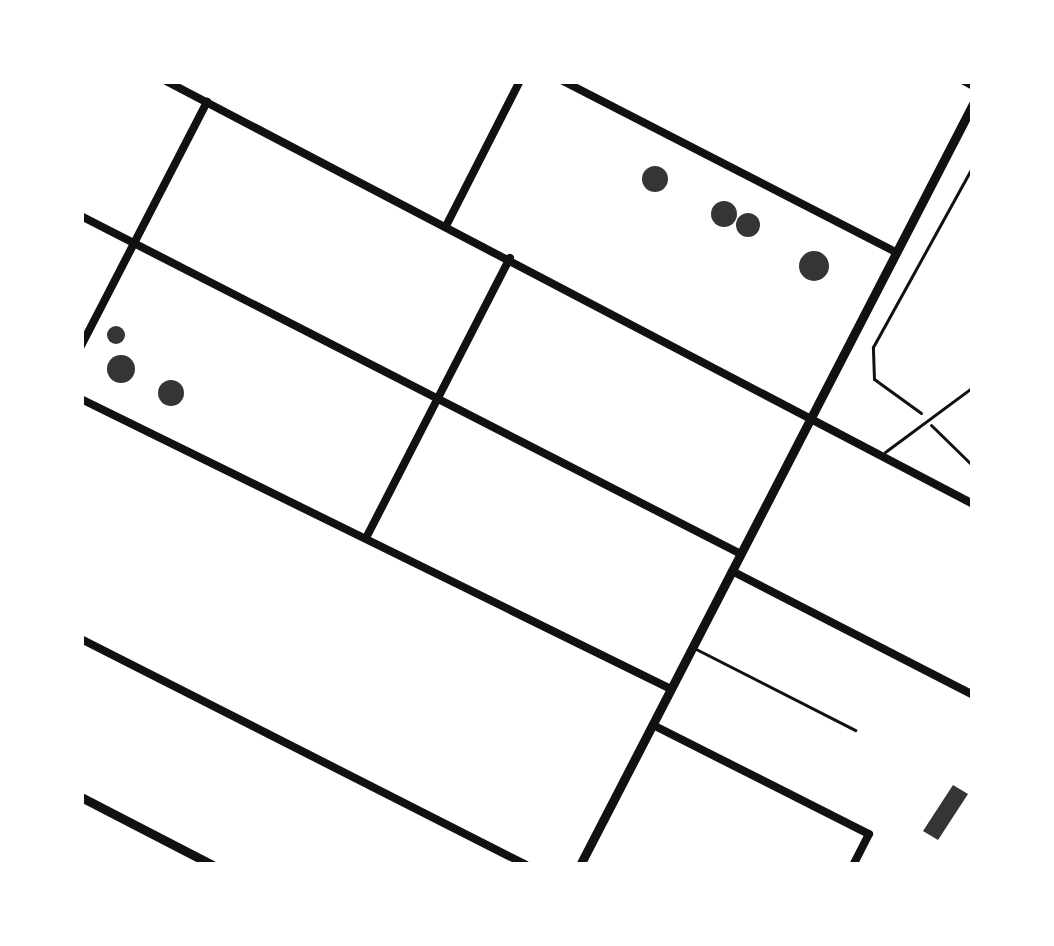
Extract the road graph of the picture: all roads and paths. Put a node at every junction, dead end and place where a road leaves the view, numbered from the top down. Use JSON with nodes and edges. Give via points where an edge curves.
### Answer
{"nodes":[{"id":1,"x":166,"y":81,"type":"edge"},
{"id":2,"x":520,"y":81,"type":"edge"},
{"id":3,"x":563,"y":81,"type":"edge"},
{"id":4,"x":964,"y":81,"type":"edge"},
{"id":5,"x":973,"y":86,"type":"edge"},
{"id":6,"x":207,"y":102,"type":"junction"},
{"id":7,"x":973,"y":104,"type":"edge"},
{"id":8,"x":973,"y":166,"type":"edge"},
{"id":9,"x":81,"y":216,"type":"edge"},
{"id":10,"x":446,"y":226,"type":"junction"},
{"id":11,"x":134,"y":243,"type":"junction"},
{"id":12,"x":896,"y":252,"type":"junction"},
{"id":13,"x":510,"y":258,"type":"junction"},
{"id":14,"x":81,"y":346,"type":"edge"},
{"id":15,"x":973,"y":387,"type":"edge"},
{"id":16,"x":439,"y":397,"type":"junction"},
{"id":17,"x":81,"y":399,"type":"edge"},
{"id":18,"x":811,"y":418,"type":"junction"},
{"id":19,"x":928,"y":422,"type":"junction"},
{"id":20,"x":878,"y":456,"type":"junction"},
{"id":21,"x":973,"y":466,"type":"edge"},
{"id":22,"x":973,"y":504,"type":"edge"},
{"id":23,"x":366,"y":538,"type":"junction"},
{"id":24,"x":741,"y":554,"type":"junction"},
{"id":25,"x":732,"y":571,"type":"junction"},
{"id":26,"x":81,"y":639,"type":"edge"},
{"id":27,"x":693,"y":647,"type":"junction"},
{"id":28,"x":671,"y":689,"type":"junction"},
{"id":29,"x":973,"y":695,"type":"edge"},
{"id":30,"x":653,"y":725,"type":"junction"},
{"id":31,"x":855,"y":730,"type":"dead end"},
{"id":32,"x":81,"y":797,"type":"edge"},
{"id":33,"x":213,"y":865,"type":"edge"},
{"id":34,"x":526,"y":865,"type":"edge"},
{"id":35,"x":580,"y":865,"type":"edge"},
{"id":36,"x":853,"y":865,"type":"edge"}],
"edges":[{"from":1,"to":6,"type":"street"},
{"from":2,"to":10,"type":"street"},
{"from":3,"to":12,"type":"street"},
{"from":4,"to":5,"type":"street"},
{"from":6,"to":10,"type":"street"},
{"from":6,"to":11,"type":"street"},
{"from":7,"to":12,"type":"street"},
{"from":8,"to":19,"type":"path","via":[[873,347],[874,380]]},
{"from":9,"to":11,"type":"street"},
{"from":10,"to":13,"type":"street"},
{"from":11,"to":14,"type":"street"},
{"from":11,"to":16,"type":"street"},
{"from":12,"to":18,"type":"street"},
{"from":13,"to":16,"type":"street"},
{"from":13,"to":18,"type":"street"},
{"from":15,"to":19,"type":"lane"},
{"from":16,"to":23,"type":"street"},
{"from":16,"to":24,"type":"street"},
{"from":17,"to":23,"type":"street"},
{"from":18,"to":20,"type":"street"},
{"from":18,"to":24,"type":"street"},
{"from":19,"to":20,"type":"lane"},
{"from":19,"to":21,"type":"path"},
{"from":20,"to":22,"type":"street"},
{"from":23,"to":28,"type":"street"},
{"from":24,"to":25,"type":"street"},
{"from":25,"to":27,"type":"street"},
{"from":25,"to":29,"type":"street"},
{"from":26,"to":34,"type":"street"},
{"from":27,"to":28,"type":"street"},
{"from":27,"to":31,"type":"lane"},
{"from":28,"to":30,"type":"street"},
{"from":30,"to":35,"type":"street"},
{"from":30,"to":36,"type":"street","via":[[869,834]]},
{"from":32,"to":33,"type":"street"}]}
